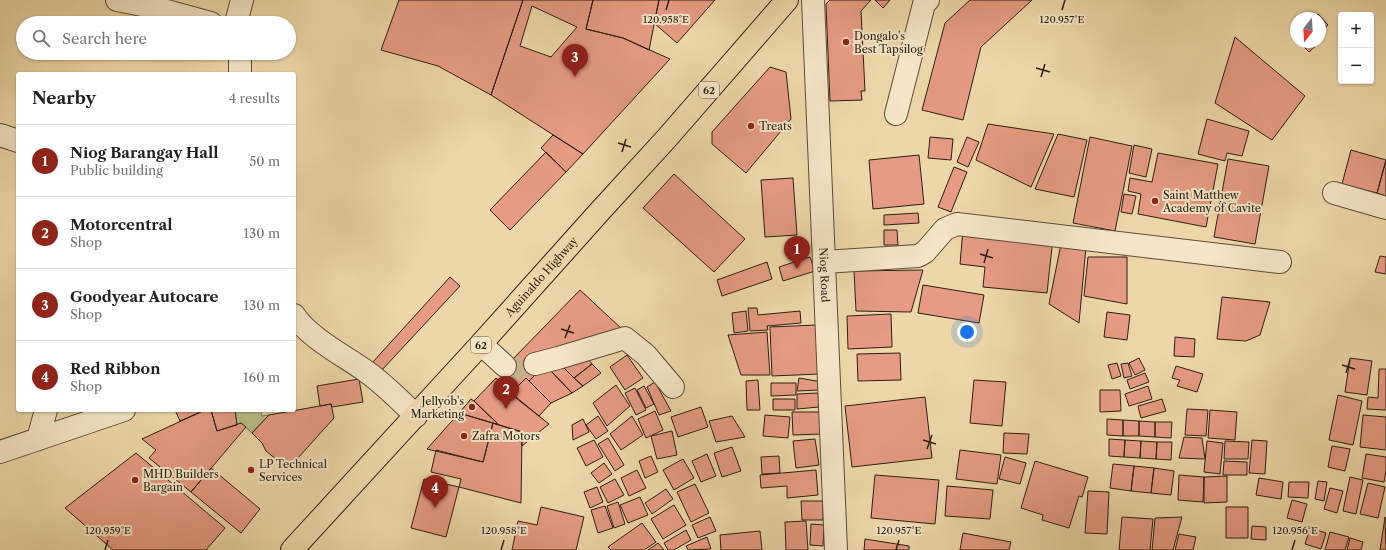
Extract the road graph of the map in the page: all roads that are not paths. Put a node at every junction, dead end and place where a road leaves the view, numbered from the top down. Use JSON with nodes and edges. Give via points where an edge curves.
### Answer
{"nodes":[{"id":1,"x":117,"y":0,"type":"edge"},
{"id":2,"x":242,"y":0,"type":"edge"},
{"id":3,"x":787,"y":0,"type":"edge"},
{"id":4,"x":813,"y":0,"type":"edge"},
{"id":5,"x":928,"y":0,"type":"edge"},
{"id":6,"x":185,"y":16,"type":"edge"},
{"id":7,"x":238,"y":16,"type":"edge"},
{"id":8,"x":240,"y":60,"type":"edge"},
{"id":9,"x":240,"y":72,"type":"edge"},
{"id":10,"x":896,"y":114,"type":"dead end"},
{"id":11,"x":1334,"y":193,"type":"dead end"},
{"id":12,"x":1386,"y":208,"type":"edge"},
{"id":13,"x":824,"y":262,"type":"junction"},
{"id":14,"x":1280,"y":262,"type":"dead end"},
{"id":15,"x":296,"y":318,"type":"edge"},
{"id":16,"x":481,"y":344,"type":"junction"},
{"id":17,"x":535,"y":364,"type":"tunnel mouth"},
{"id":18,"x":505,"y":366,"type":"tunnel mouth"},
{"id":19,"x":673,"y":387,"type":"dead end"},
{"id":20,"x":45,"y":412,"type":"edge"},
{"id":21,"x":118,"y":412,"type":"edge"},
{"id":22,"x":416,"y":416,"type":"junction"},
{"id":23,"x":38,"y":439,"type":"junction"},
{"id":24,"x":0,"y":452,"type":"edge"},
{"id":25,"x":292,"y":550,"type":"edge"},
{"id":26,"x":836,"y":550,"type":"edge"}],
"edges":[{"from":1,"to":6,"type":"street"},
{"from":2,"to":7,"type":"street"},
{"from":3,"to":16,"type":"highway","name":"Aguinaldo Highway","number":"62","via":[[667,138]]},
{"from":4,"to":13,"type":"street","name":"Niog Road"},
{"from":5,"to":10,"type":"street","via":[[924,4]]},
{"from":8,"to":9,"type":"street"},
{"from":11,"to":12,"type":"street"},
{"from":13,"to":14,"type":"street","via":[[918,256],[925,252],[945,229],[957,224]]},
{"from":13,"to":26,"type":"street","name":"Niog Road"},
{"from":15,"to":22,"type":"street","via":[[314,335],[383,385]]},
{"from":16,"to":18,"type":"street"},
{"from":16,"to":22,"type":"highway","name":"Aguinaldo Highway","number":"62"},
{"from":17,"to":19,"type":"street","via":[[625,338],[646,355]]},
{"from":20,"to":23,"type":"street"},
{"from":21,"to":23,"type":"street"},
{"from":22,"to":25,"type":"highway","name":"Aguinaldo Highway","number":"62"},
{"from":23,"to":24,"type":"street"}]}
